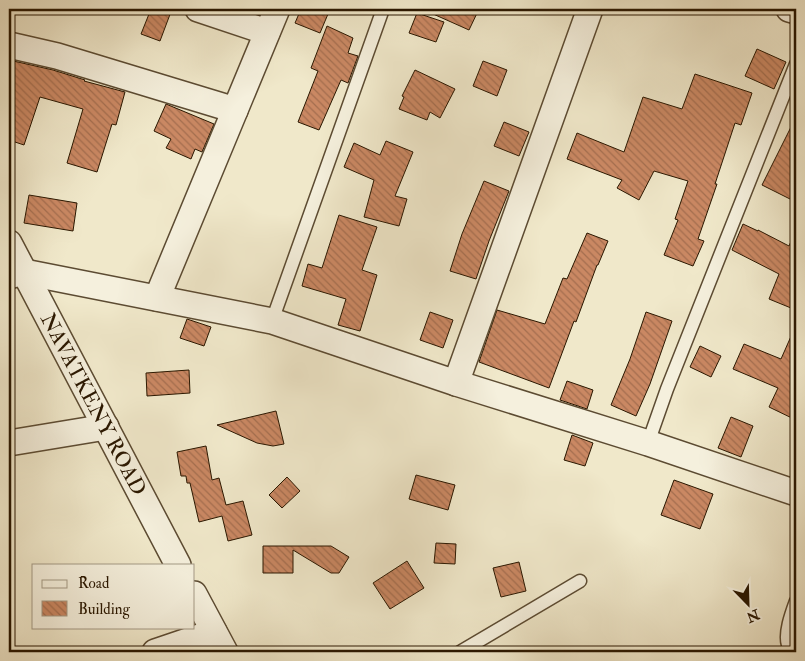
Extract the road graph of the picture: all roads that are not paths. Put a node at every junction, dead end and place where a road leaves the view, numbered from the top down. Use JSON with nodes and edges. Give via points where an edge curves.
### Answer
{"nodes":[{"id":1,"x":198,"y":9,"type":"edge"},
{"id":2,"x":277,"y":9,"type":"edge"},
{"id":3,"x":383,"y":9,"type":"edge"},
{"id":4,"x":590,"y":9,"type":"edge"},
{"id":5,"x":789,"y":9,"type":"edge"},
{"id":6,"x":796,"y":11,"type":"edge"},
{"id":7,"x":268,"y":32,"type":"junction"},
{"id":8,"x":9,"y":45,"type":"edge"},
{"id":9,"x":796,"y":64,"type":"edge"},
{"id":10,"x":235,"y":110,"type":"junction"},
{"id":11,"x":9,"y":243,"type":"edge"},
{"id":12,"x":16,"y":274,"type":"edge"},
{"id":13,"x":157,"y":298,"type":"junction"},
{"id":14,"x":272,"y":321,"type":"junction"},
{"id":15,"x":456,"y":383,"type":"junction"},
{"id":16,"x":106,"y":427,"type":"junction"},
{"id":17,"x":9,"y":443,"type":"edge"},
{"id":18,"x":648,"y":443,"type":"junction"},
{"id":19,"x":796,"y":493,"type":"edge"},
{"id":20,"x":177,"y":564,"type":"edge"},
{"id":21,"x":580,"y":581,"type":"dead end"},
{"id":22,"x":195,"y":596,"type":"edge"},
{"id":23,"x":796,"y":600,"type":"edge"},
{"id":24,"x":219,"y":642,"type":"edge"},
{"id":25,"x":155,"y":652,"type":"edge"},
{"id":26,"x":460,"y":652,"type":"edge"},
{"id":27,"x":793,"y":652,"type":"edge"}],
"edges":[{"from":1,"to":7,"type":"street"},
{"from":2,"to":7,"type":"street"},
{"from":3,"to":14,"type":"lane"},
{"from":4,"to":15,"type":"street"},
{"from":5,"to":6,"type":"street"},
{"from":7,"to":10,"type":"street"},
{"from":8,"to":10,"type":"street","via":[[57,56]]},
{"from":9,"to":18,"type":"lane"},
{"from":10,"to":13,"type":"street"},
{"from":11,"to":12,"type":"street","name":"NAVATKENY ROAD"},
{"from":12,"to":13,"type":"street"},
{"from":12,"to":16,"type":"street","name":"NAVATKENY ROAD"},
{"from":13,"to":14,"type":"street"},
{"from":14,"to":15,"type":"street"},
{"from":15,"to":18,"type":"street"},
{"from":16,"to":17,"type":"street"},
{"from":16,"to":20,"type":"street","name":"NAVATKENY ROAD"},
{"from":18,"to":19,"type":"street"},
{"from":21,"to":26,"type":"lane"},
{"from":22,"to":24,"type":"street"},
{"from":23,"to":27,"type":"lane","via":[[787,634],[788,645]]},
{"from":24,"to":25,"type":"street"}]}
